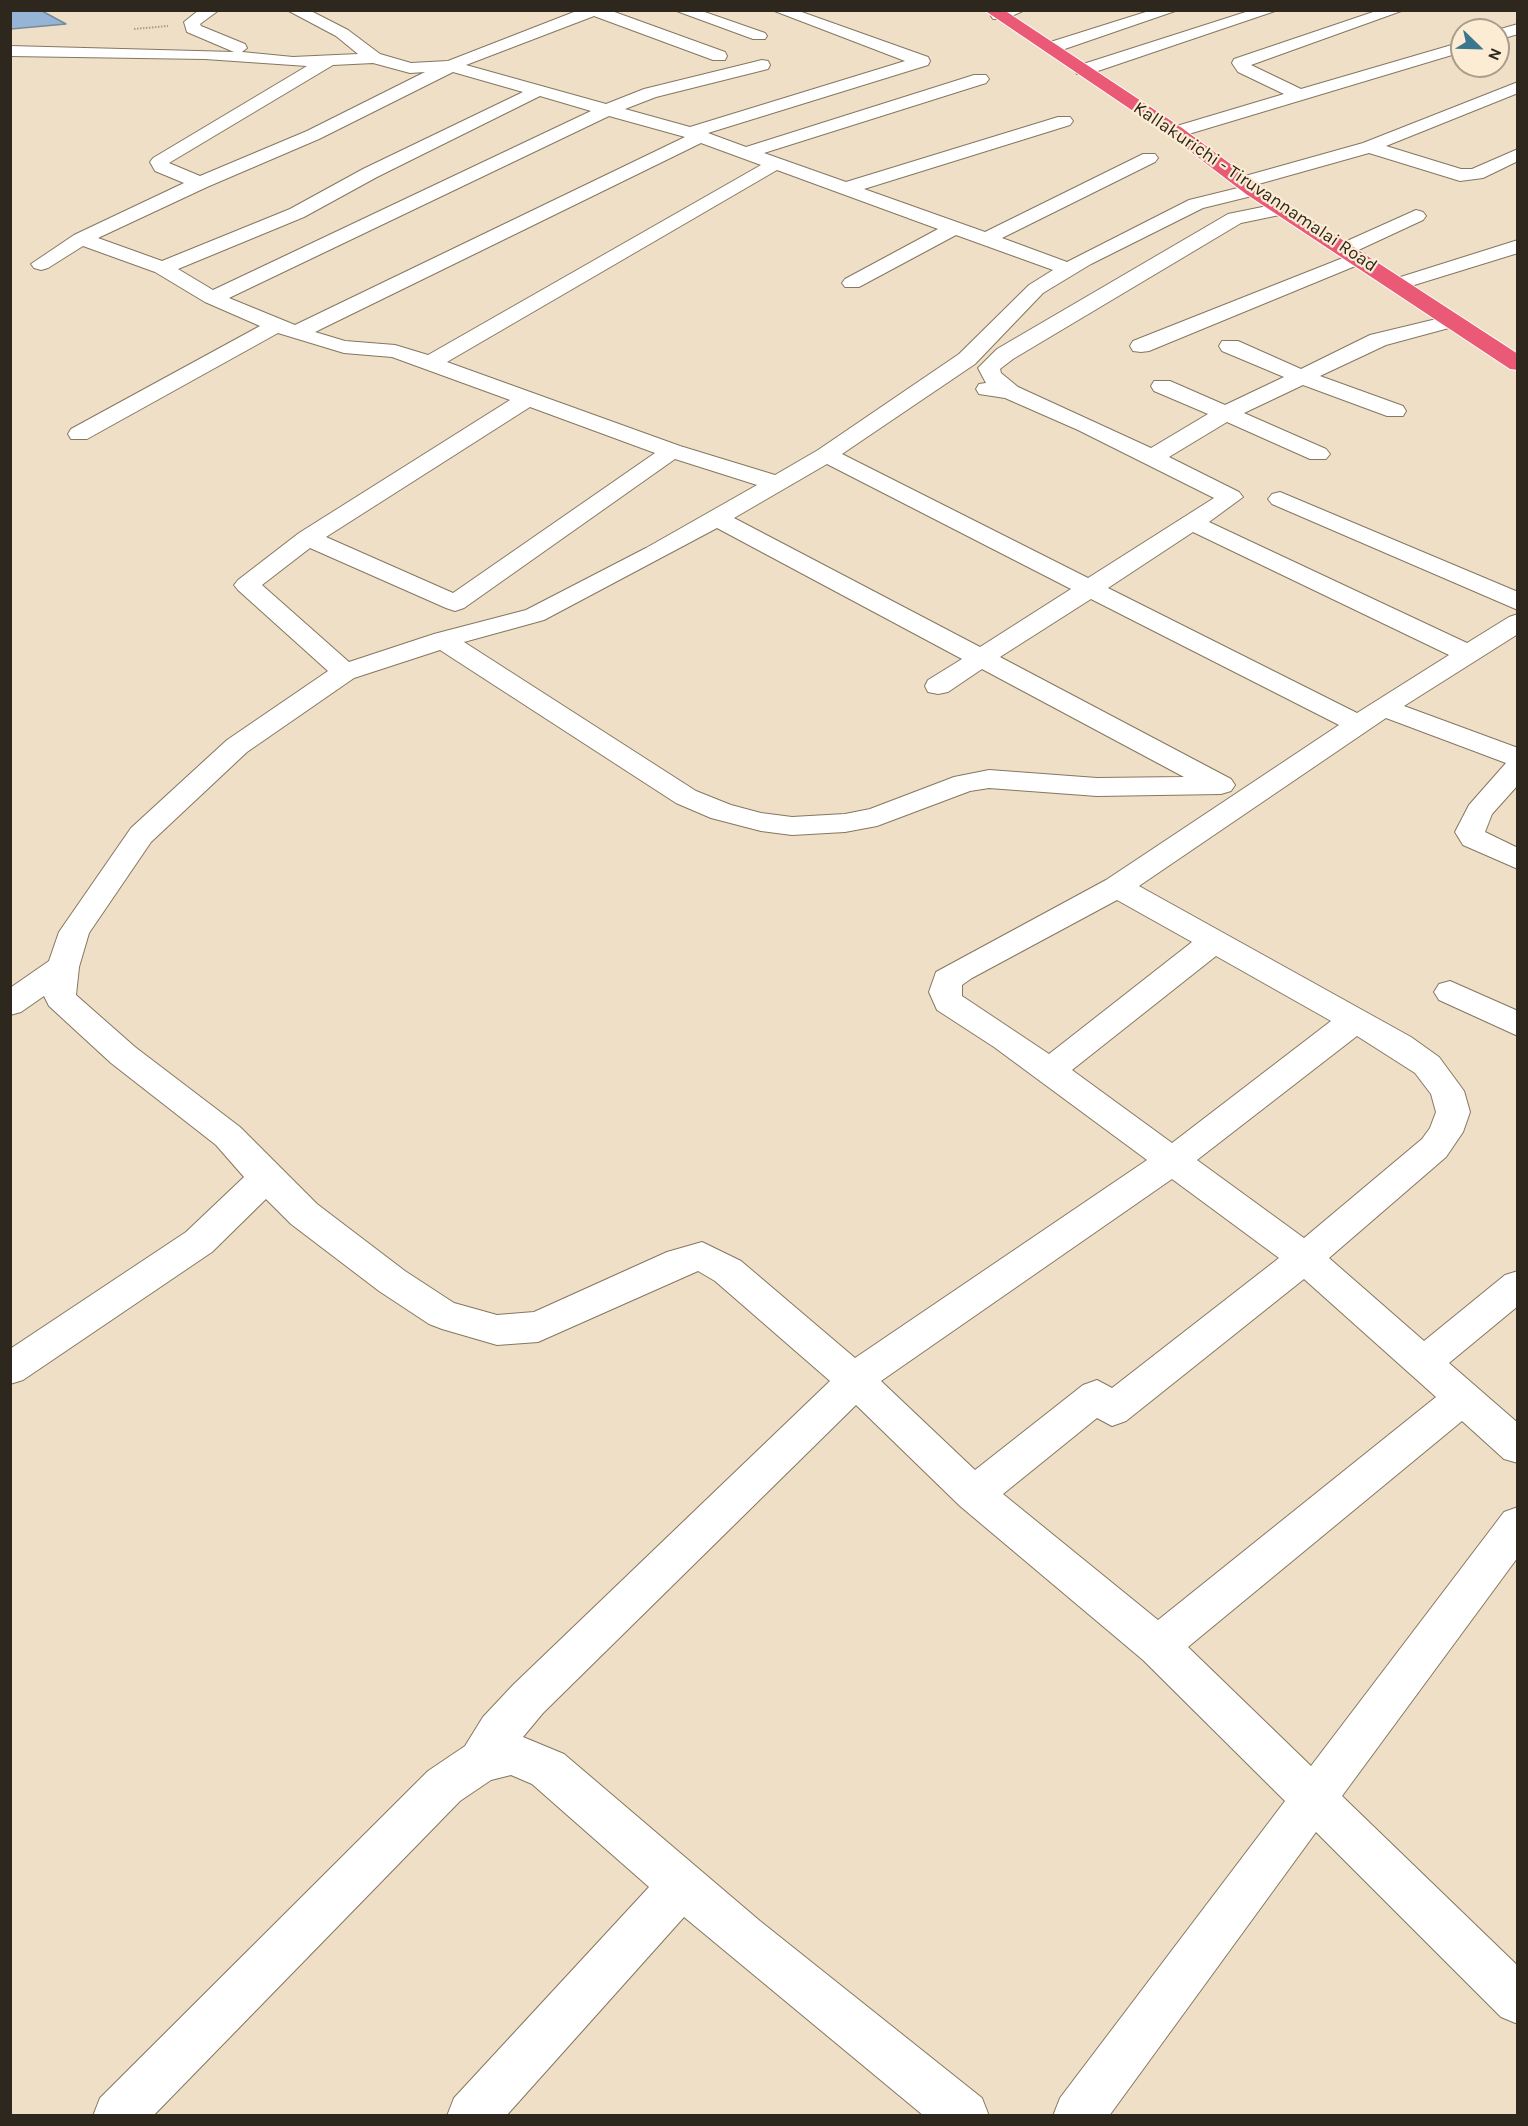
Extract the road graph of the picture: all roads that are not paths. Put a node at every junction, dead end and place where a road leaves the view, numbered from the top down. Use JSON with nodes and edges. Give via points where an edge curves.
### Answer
{"nodes":[{"id":1,"x":211,"y":10,"type":"edge"},
{"id":2,"x":295,"y":10,"type":"edge"},
{"id":3,"x":682,"y":10,"type":"edge"},
{"id":4,"x":780,"y":10,"type":"edge"},
{"id":5,"x":1170,"y":10,"type":"edge"},
{"id":6,"x":1270,"y":10,"type":"edge"},
{"id":7,"x":1396,"y":10,"type":"edge"},
{"id":8,"x":594,"y":11,"type":"edge"},
{"id":9,"x":1002,"y":12,"type":"edge"},
{"id":10,"x":1375,"y":18,"type":"junction"},
{"id":11,"x":759,"y":36,"type":"dead end"},
{"id":12,"x":1050,"y":48,"type":"junction"},
{"id":13,"x":1450,"y":50,"type":"edge"},
{"id":14,"x":10,"y":51,"type":"edge"},
{"id":15,"x":719,"y":56,"type":"dead end"},
{"id":16,"x":374,"y":58,"type":"junction"},
{"id":17,"x":263,"y":59,"type":"junction"},
{"id":18,"x":331,"y":60,"type":"junction"},
{"id":19,"x":1415,"y":61,"type":"junction"},
{"id":20,"x":762,"y":65,"type":"dead end"},
{"id":21,"x":451,"y":66,"type":"junction"},
{"id":22,"x":1083,"y":70,"type":"junction"},
{"id":23,"x":980,"y":79,"type":"dead end"},
{"id":24,"x":1518,"y":87,"type":"edge"},
{"id":25,"x":601,"y":89,"type":"dead end"},
{"id":26,"x":538,"y":91,"type":"junction"},
{"id":27,"x":1299,"y":95,"type":"junction"},
{"id":28,"x":568,"y":100,"type":"junction"},
{"id":29,"x":607,"y":110,"type":"junction"},
{"id":30,"x":1064,"y":121,"type":"dead end"},
{"id":31,"x":1176,"y":132,"type":"junction"},
{"id":32,"x":695,"y":135,"type":"junction"},
{"id":33,"x":1370,"y":147,"type":"junction"},
{"id":34,"x":746,"y":153,"type":"junction"},
{"id":35,"x":1518,"y":154,"type":"edge"},
{"id":36,"x":1149,"y":158,"type":"dead end"},
{"id":37,"x":776,"y":164,"type":"junction"},
{"id":38,"x":1492,"y":167,"type":"junction"},
{"id":39,"x":1518,"y":178,"type":"edge"},
{"id":40,"x":200,"y":183,"type":"junction"},
{"id":41,"x":1249,"y":186,"type":"junction"},
{"id":42,"x":844,"y":189,"type":"junction"},
{"id":43,"x":1282,"y":209,"type":"junction"},
{"id":44,"x":1416,"y":216,"type":"dead end"},
{"id":45,"x":954,"y":228,"type":"junction"},
{"id":46,"x":988,"y":238,"type":"junction"},
{"id":47,"x":81,"y":239,"type":"junction"},
{"id":48,"x":1518,"y":246,"type":"edge"},
{"id":49,"x":1352,"y":254,"type":"junction"},
{"id":50,"x":41,"y":264,"type":"dead end"},
{"id":51,"x":162,"y":268,"type":"junction"},
{"id":52,"x":1069,"y":269,"type":"junction"},
{"id":53,"x":852,"y":284,"type":"dead end"},
{"id":54,"x":1398,"y":284,"type":"junction"},
{"id":55,"x":212,"y":298,"type":"junction"},
{"id":56,"x":1453,"y":321,"type":"junction"},
{"id":57,"x":286,"y":329,"type":"junction"},
{"id":58,"x":1141,"y":346,"type":"dead end"},
{"id":59,"x":1230,"y":346,"type":"dead end"},
{"id":60,"x":430,"y":363,"type":"junction"},
{"id":61,"x":1518,"y":364,"type":"edge"},
{"id":62,"x":1302,"y":377,"type":"junction"},
{"id":63,"x":936,"y":379,"type":"junction"},
{"id":64,"x":1162,"y":386,"type":"dead end"},
{"id":65,"x":1010,"y":393,"type":"junction"},
{"id":66,"x":527,"y":399,"type":"junction"},
{"id":67,"x":1395,"y":411,"type":"dead end"},
{"id":68,"x":1223,"y":415,"type":"junction"},
{"id":69,"x":79,"y":434,"type":"dead end"},
{"id":70,"x":672,"y":451,"type":"junction"},
{"id":71,"x":1318,"y":454,"type":"dead end"},
{"id":72,"x":826,"y":455,"type":"junction"},
{"id":73,"x":1151,"y":458,"type":"junction"},
{"id":74,"x":777,"y":483,"type":"junction"},
{"id":75,"x":1280,"y":499,"type":"dead end"},
{"id":76,"x":717,"y":518,"type":"junction"},
{"id":77,"x":1192,"y":522,"type":"junction"},
{"id":78,"x":308,"y":538,"type":"junction"},
{"id":79,"x":1091,"y":587,"type":"junction"},
{"id":80,"x":1518,"y":602,"type":"edge"},
{"id":81,"x":1518,"y":622,"type":"edge"},
{"id":82,"x":443,"y":640,"type":"junction"},
{"id":83,"x":1466,"y":653,"type":"junction"},
{"id":84,"x":982,"y":658,"type":"junction"},
{"id":85,"x":345,"y":672,"type":"junction"},
{"id":86,"x":938,"y":686,"type":"dead end"},
{"id":87,"x":1371,"y":716,"type":"junction"},
{"id":88,"x":1518,"y":758,"type":"edge"},
{"id":89,"x":1518,"y":767,"type":"edge"},
{"id":90,"x":1221,"y":784,"type":"junction"},
{"id":91,"x":1250,"y":800,"type":"junction"},
{"id":92,"x":1518,"y":860,"type":"edge"},
{"id":93,"x":1117,"y":887,"type":"junction"},
{"id":94,"x":1213,"y":942,"type":"junction"},
{"id":95,"x":63,"y":967,"type":"junction"},
{"id":96,"x":1450,"y":992,"type":"dead end"},
{"id":97,"x":10,"y":1004,"type":"edge"},
{"id":98,"x":1355,"y":1020,"type":"junction"},
{"id":99,"x":1518,"y":1025,"type":"edge"},
{"id":100,"x":1049,"y":1071,"type":"junction"},
{"id":101,"x":1172,"y":1161,"type":"junction"},
{"id":102,"x":265,"y":1177,"type":"junction"},
{"id":103,"x":1305,"y":1258,"type":"junction"},
{"id":104,"x":1518,"y":1285,"type":"edge"},
{"id":105,"x":1423,"y":1363,"type":"junction"},
{"id":106,"x":10,"y":1368,"type":"edge"},
{"id":107,"x":854,"y":1379,"type":"junction"},
{"id":108,"x":1463,"y":1398,"type":"junction"},
{"id":109,"x":1518,"y":1447,"type":"edge"},
{"id":110,"x":974,"y":1494,"type":"junction"},
{"id":111,"x":1518,"y":1524,"type":"edge"},
{"id":112,"x":1158,"y":1646,"type":"junction"},
{"id":113,"x":481,"y":1761,"type":"junction"},
{"id":114,"x":1314,"y":1797,"type":"junction"},
{"id":115,"x":682,"y":1885,"type":"junction"},
{"id":116,"x":1518,"y":2000,"type":"edge"},
{"id":117,"x":118,"y":2115,"type":"edge"},
{"id":118,"x":472,"y":2115,"type":"edge"},
{"id":119,"x":964,"y":2115,"type":"edge"},
{"id":120,"x":1078,"y":2115,"type":"edge"}],
"edges":[{"from":1,"to":17,"type":"street","via":[[192,22],[193,29]]},
{"from":2,"to":16,"type":"street","via":[[342,33]]},
{"from":3,"to":11,"type":"street"},
{"from":4,"to":32,"type":"street","via":[[922,61]]},
{"from":5,"to":12,"type":"street"},
{"from":6,"to":22,"type":"street"},
{"from":7,"to":10,"type":"street"},
{"from":8,"to":15,"type":"street"},
{"from":8,"to":21,"type":"street"},
{"from":9,"to":12,"type":"highway","name":"Kallakurichi - Tiruvannamalai Road"},
{"from":10,"to":19,"type":"street","via":[[1399,38]]},
{"from":10,"to":27,"type":"street","via":[[1240,63]]},
{"from":12,"to":22,"type":"highway","name":"Kallakurichi - Tiruvannamalai Road"},
{"from":13,"to":19,"type":"street"},
{"from":14,"to":17,"type":"street","via":[[205,54]]},
{"from":16,"to":18,"type":"street"},
{"from":16,"to":21,"type":"street","via":[[410,68]]},
{"from":17,"to":18,"type":"street"},
{"from":18,"to":40,"type":"street","via":[[159,162],[162,167]]},
{"from":19,"to":27,"type":"street"},
{"from":20,"to":29,"type":"street","via":[[650,93]]},
{"from":21,"to":26,"type":"street"},
{"from":21,"to":40,"type":"street","via":[[313,135]]},
{"from":22,"to":31,"type":"highway","name":"Kallakurichi - Tiruvannamalai Road"},
{"from":23,"to":34,"type":"street"},
{"from":24,"to":33,"type":"street"},
{"from":25,"to":28,"type":"street"},
{"from":26,"to":28,"type":"street"},
{"from":26,"to":51,"type":"street","via":[[297,213]]},
{"from":27,"to":31,"type":"street"},
{"from":28,"to":29,"type":"street"},
{"from":29,"to":32,"type":"street"},
{"from":29,"to":55,"type":"street"},
{"from":30,"to":42,"type":"street"},
{"from":31,"to":41,"type":"highway","name":"Kallakurichi - Tiruvannamalai Road"},
{"from":32,"to":34,"type":"street"},
{"from":32,"to":57,"type":"street"},
{"from":33,"to":38,"type":"street","via":[[1460,175]]},
{"from":33,"to":41,"type":"street"},
{"from":34,"to":37,"type":"street"},
{"from":35,"to":38,"type":"street"},
{"from":36,"to":46,"type":"street"},
{"from":37,"to":42,"type":"street"},
{"from":37,"to":60,"type":"street"},
{"from":38,"to":39,"type":"street"},
{"from":40,"to":47,"type":"street"},
{"from":41,"to":43,"type":"highway","name":"Kallakurichi - Tiruvannamalai Road"},
{"from":41,"to":52,"type":"street","via":[[1196,204]]},
{"from":42,"to":45,"type":"street"},
{"from":43,"to":49,"type":"highway","name":"Kallakurichi - Tiruvannamalai Road"},
{"from":43,"to":65,"type":"street","via":[[1235,218],[1005,354],[989,368],[991,376]]},
{"from":44,"to":49,"type":"street"},
{"from":45,"to":46,"type":"street"},
{"from":45,"to":53,"type":"street"},
{"from":46,"to":52,"type":"street"},
{"from":47,"to":50,"type":"street"},
{"from":47,"to":51,"type":"street"},
{"from":48,"to":54,"type":"street"},
{"from":49,"to":54,"type":"highway","name":"Kallakurichi - Tiruvannamalai Road"},
{"from":49,"to":58,"type":"street"},
{"from":51,"to":55,"type":"street"},
{"from":52,"to":63,"type":"street","via":[[1036,289],[967,359]]},
{"from":54,"to":56,"type":"highway","name":"Kallakurichi - Tiruvannamalai Road"},
{"from":55,"to":57,"type":"street"},
{"from":56,"to":61,"type":"highway","name":"Kallakurichi - Tiruvannamalai Road"},
{"from":56,"to":62,"type":"street","via":[[1378,340]]},
{"from":57,"to":60,"type":"street","via":[[344,347],[395,351]]},
{"from":57,"to":69,"type":"street"},
{"from":59,"to":62,"type":"street"},
{"from":60,"to":66,"type":"street"},
{"from":62,"to":67,"type":"street"},
{"from":62,"to":68,"type":"street"},
{"from":63,"to":65,"type":"street"},
{"from":63,"to":72,"type":"street"},
{"from":64,"to":68,"type":"street"},
{"from":65,"to":73,"type":"street"},
{"from":66,"to":70,"type":"street"},
{"from":66,"to":78,"type":"street"},
{"from":68,"to":71,"type":"street"},
{"from":68,"to":73,"type":"street"},
{"from":70,"to":74,"type":"street"},
{"from":70,"to":78,"type":"street","via":[[455,603]]},
{"from":72,"to":74,"type":"street"},
{"from":72,"to":79,"type":"street"},
{"from":73,"to":77,"type":"street","via":[[1231,497]]},
{"from":74,"to":76,"type":"street"},
{"from":75,"to":80,"type":"street"},
{"from":76,"to":82,"type":"street","via":[[535,615]]},
{"from":76,"to":84,"type":"street"},
{"from":77,"to":79,"type":"street"},
{"from":77,"to":83,"type":"street"},
{"from":78,"to":85,"type":"street","via":[[247,585]]},
{"from":79,"to":84,"type":"street"},
{"from":79,"to":87,"type":"street"},
{"from":81,"to":83,"type":"street"},
{"from":82,"to":85,"type":"street"},
{"from":82,"to":90,"type":"street","via":[[686,797],[761,822],[792,826],[877,817],[964,783],[989,779],[1097,787]]},
{"from":83,"to":87,"type":"street"},
{"from":84,"to":86,"type":"street"},
{"from":84,"to":90,"type":"street"},
{"from":85,"to":95,"type":"street","via":[[237,747],[141,835],[74,932]]},
{"from":87,"to":88,"type":"street"},
{"from":87,"to":91,"type":"street"},
{"from":89,"to":92,"type":"street","via":[[1479,811],[1470,832],[1473,838]]},
{"from":90,"to":91,"type":"street"},
{"from":91,"to":93,"type":"street"},
{"from":93,"to":94,"type":"street"},
{"from":93,"to":100,"type":"street","via":[[947,980],[948,1002]]},
{"from":94,"to":98,"type":"street"},
{"from":94,"to":100,"type":"street"},
{"from":95,"to":97,"type":"street"},
{"from":95,"to":102,"type":"street","via":[[60,998],[123,1055],[228,1136]]},
{"from":96,"to":99,"type":"street"},
{"from":98,"to":101,"type":"street"},
{"from":98,"to":103,"type":"street","via":[[1427,1065],[1447,1092],[1453,1112],[1446,1132],[1434,1148]]},
{"from":100,"to":101,"type":"street"},
{"from":101,"to":103,"type":"street"},
{"from":101,"to":107,"type":"street"},
{"from":102,"to":106,"type":"street","via":[[199,1242]]},
{"from":102,"to":107,"type":"street","via":[[304,1214],[442,1314],[497,1330],[538,1328],[680,1262],[702,1256],[728,1270]]},
{"from":103,"to":105,"type":"street"},
{"from":103,"to":110,"type":"street"},
{"from":104,"to":105,"type":"street"},
{"from":105,"to":108,"type":"street"},
{"from":107,"to":110,"type":"street"},
{"from":107,"to":113,"type":"street","via":[[842,1395],[528,1699],[499,1732]]},
{"from":108,"to":109,"type":"street"},
{"from":108,"to":112,"type":"street"},
{"from":110,"to":112,"type":"street"},
{"from":111,"to":114,"type":"street"},
{"from":112,"to":114,"type":"street"},
{"from":113,"to":115,"type":"street","via":[[512,1754],[548,1769]]},
{"from":113,"to":117,"type":"street","via":[[444,1786]]},
{"from":114,"to":116,"type":"street"},
{"from":114,"to":120,"type":"street"},
{"from":115,"to":118,"type":"street"},
{"from":115,"to":119,"type":"street","via":[[742,1938]]}]}
